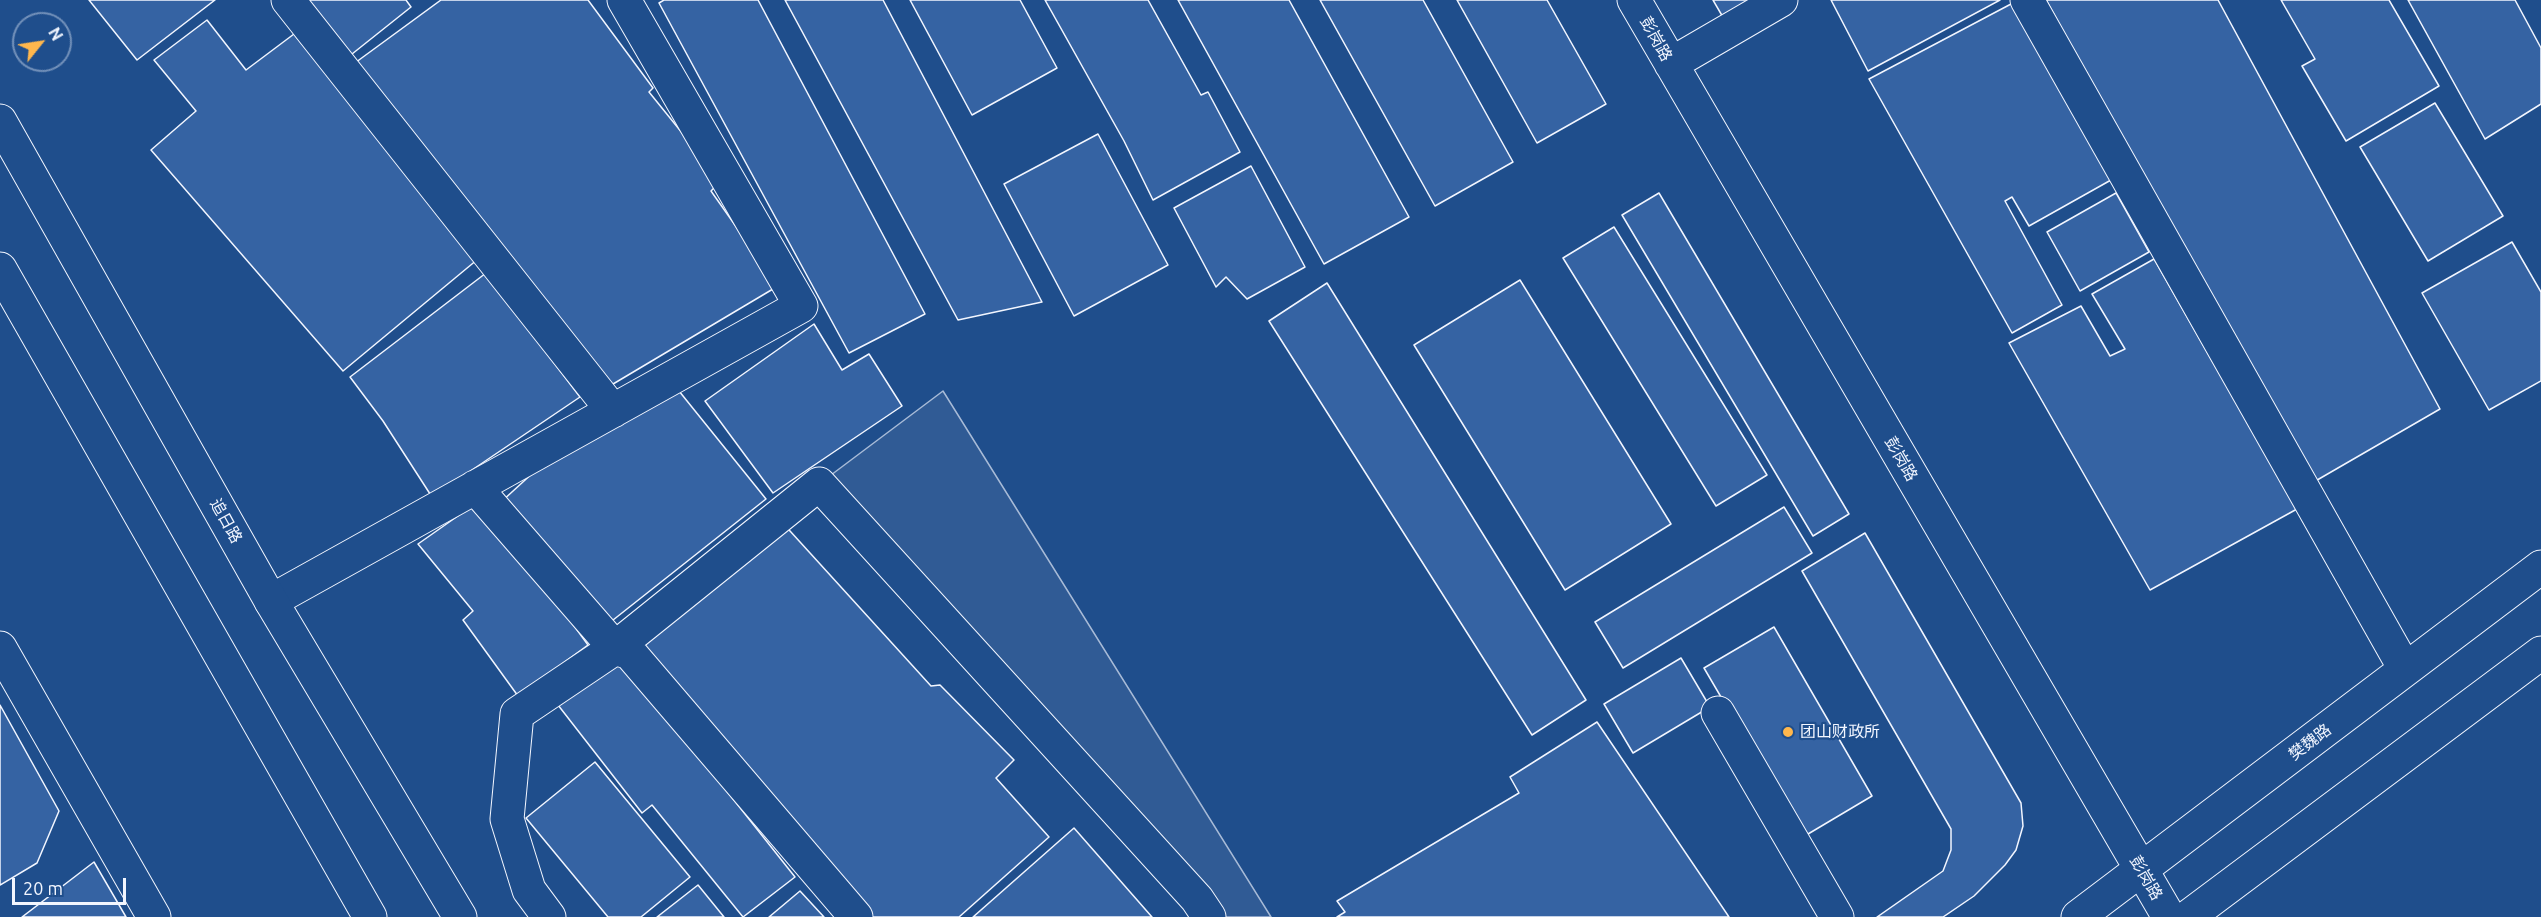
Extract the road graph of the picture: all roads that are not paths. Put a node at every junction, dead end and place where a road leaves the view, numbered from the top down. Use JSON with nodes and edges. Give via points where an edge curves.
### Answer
{"nodes":[{"id":1,"x":288,"y":0,"type":"edge"},
{"id":2,"x":624,"y":0,"type":"edge"},
{"id":3,"x":1634,"y":0,"type":"edge"},
{"id":4,"x":1781,"y":0,"type":"edge"},
{"id":5,"x":2027,"y":0,"type":"edge"},
{"id":6,"x":1671,"y":64,"type":"junction"},
{"id":7,"x":0,"y":121,"type":"edge"},
{"id":8,"x":0,"y":269,"type":"edge"},
{"id":9,"x":613,"y":411,"type":"junction"},
{"id":10,"x":476,"y":487,"type":"junction"},
{"id":11,"x":2541,"y":567,"type":"edge"},
{"id":12,"x":271,"y":601,"type":"junction"},
{"id":13,"x":0,"y":648,"type":"edge"},
{"id":14,"x":615,"y":648,"type":"junction"},
{"id":15,"x":2541,"y":653,"type":"edge"},
{"id":16,"x":2405,"y":669,"type":"junction"},
{"id":17,"x":1718,"y":713,"type":"dead end"},
{"id":18,"x":2141,"y":869,"type":"junction"},
{"id":19,"x":154,"y":917,"type":"edge"},
{"id":20,"x":370,"y":917,"type":"edge"},
{"id":21,"x":460,"y":917,"type":"edge"},
{"id":22,"x":549,"y":917,"type":"edge"},
{"id":23,"x":856,"y":917,"type":"edge"},
{"id":24,"x":1209,"y":917,"type":"edge"},
{"id":25,"x":1837,"y":917,"type":"edge"},
{"id":26,"x":2078,"y":917,"type":"edge"},
{"id":27,"x":2169,"y":917,"type":"edge"},
{"id":28,"x":2188,"y":917,"type":"edge"}],
"edges":[{"from":1,"to":9,"type":"street"},
{"from":2,"to":9,"type":"street","via":[[801,306]]},
{"from":3,"to":6,"type":"street","name":"彭岗路"},
{"from":4,"to":6,"type":"street"},
{"from":5,"to":16,"type":"street"},
{"from":6,"to":18,"type":"street","name":"彭岗路"},
{"from":7,"to":12,"type":"street","name":"追日路"},
{"from":8,"to":20,"type":"street"},
{"from":9,"to":10,"type":"street"},
{"from":10,"to":12,"type":"street"},
{"from":10,"to":14,"type":"street"},
{"from":11,"to":16,"type":"street","name":"樊魏路"},
{"from":12,"to":21,"type":"street","name":"追日路"},
{"from":13,"to":19,"type":"street"},
{"from":14,"to":22,"type":"street","via":[[517,714],[507,819],[529,890]]},
{"from":14,"to":23,"type":"street","via":[[630,653]]},
{"from":14,"to":24,"type":"street","via":[[819,484],[1197,899]]},
{"from":15,"to":28,"type":"street"},
{"from":16,"to":18,"type":"street","name":"樊魏路"},
{"from":17,"to":25,"type":"street"},
{"from":18,"to":26,"type":"street","name":"樊魏路"},
{"from":18,"to":27,"type":"street","name":"彭岗路"}]}
